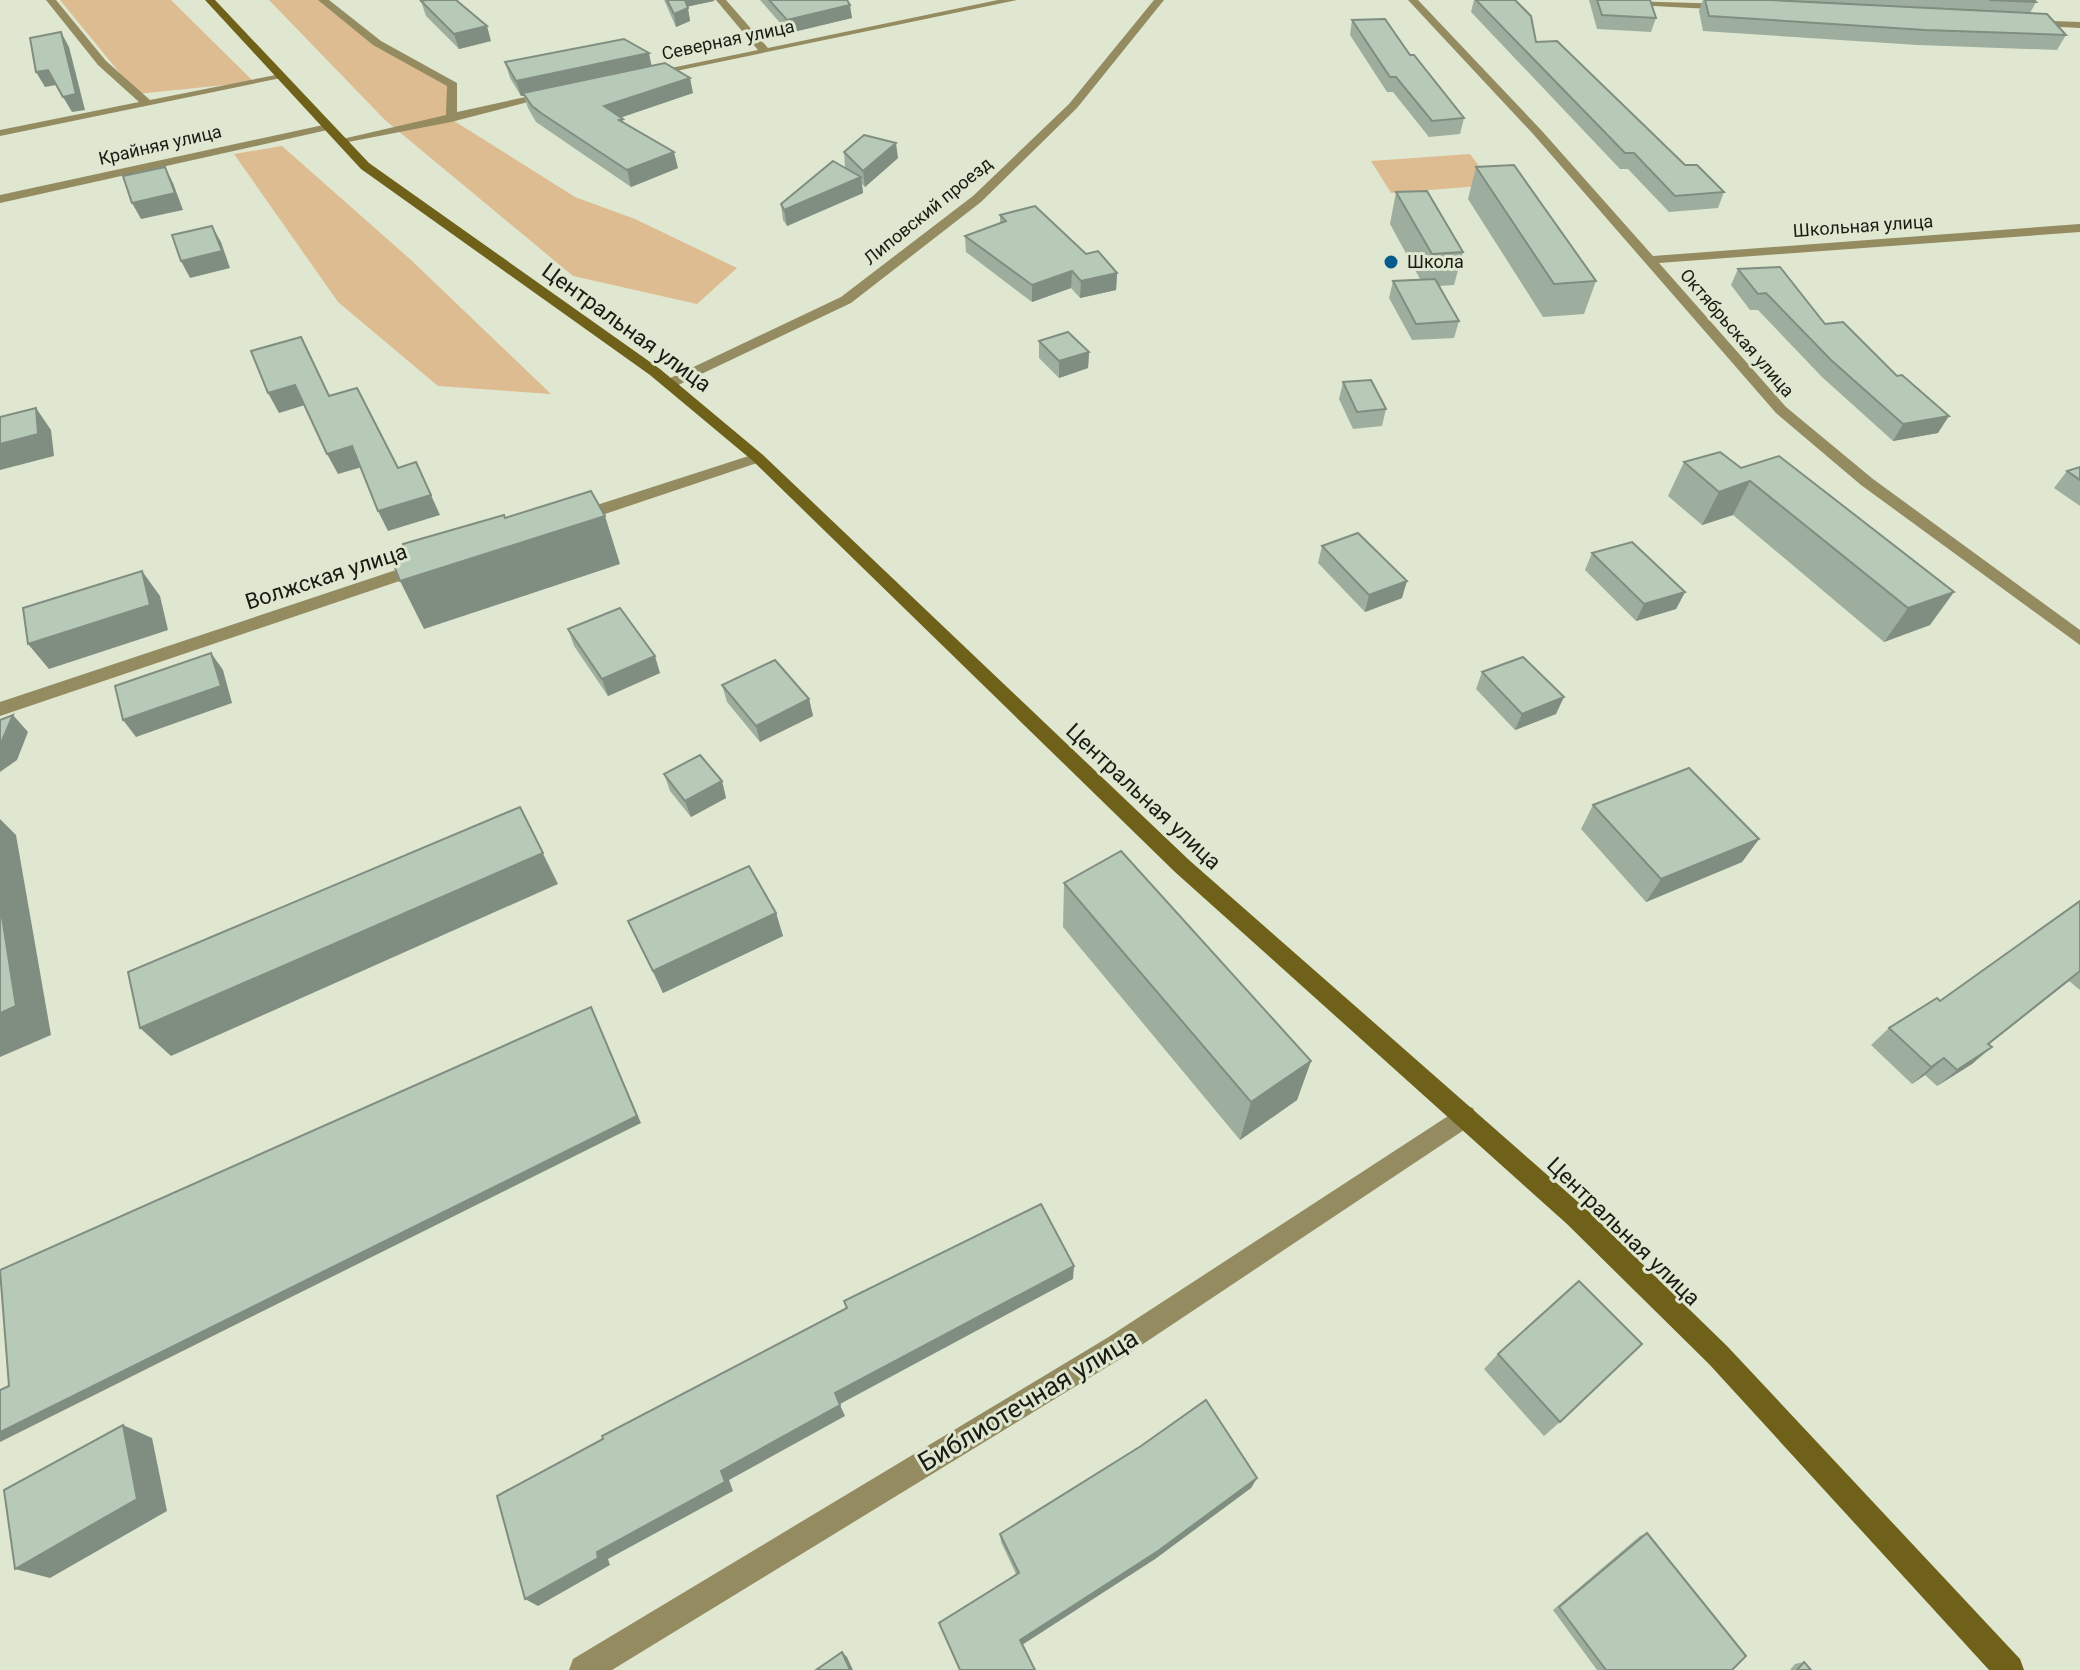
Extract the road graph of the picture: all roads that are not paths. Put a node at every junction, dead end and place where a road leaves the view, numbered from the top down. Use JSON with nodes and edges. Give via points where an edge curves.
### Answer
{"nodes":[{"id":1,"x":51,"y":0,"type":"edge"},
{"id":2,"x":210,"y":0,"type":"edge"},
{"id":3,"x":323,"y":0,"type":"edge"},
{"id":4,"x":721,"y":0,"type":"edge"},
{"id":5,"x":1012,"y":0,"type":"edge"},
{"id":6,"x":1159,"y":0,"type":"edge"},
{"id":7,"x":1413,"y":0,"type":"edge"},
{"id":8,"x":1597,"y":0,"type":"edge"},
{"id":9,"x":986,"y":3,"type":"edge"},
{"id":10,"x":1737,"y":7,"type":"edge"},
{"id":11,"x":2018,"y":22,"type":"edge"},
{"id":12,"x":2080,"y":25,"type":"edge"},
{"id":13,"x":765,"y":51,"type":"junction"},
{"id":14,"x":281,"y":77,"type":"junction"},
{"id":15,"x":635,"y":78,"type":"edge"},
{"id":16,"x":562,"y":93,"type":"edge"},
{"id":17,"x":147,"y":103,"type":"junction"},
{"id":18,"x":451,"y":119,"type":"junction"},
{"id":19,"x":0,"y":133,"type":"edge"},
{"id":20,"x":335,"y":134,"type":"junction"},
{"id":21,"x":0,"y":199,"type":"edge"},
{"id":22,"x":2080,"y":228,"type":"edge"},
{"id":23,"x":1648,"y":260,"type":"junction"},
{"id":24,"x":669,"y":384,"type":"junction"},
{"id":25,"x":758,"y":458,"type":"junction"},
{"id":26,"x":562,"y":522,"type":"edge"},
{"id":27,"x":441,"y":561,"type":"edge"},
{"id":28,"x":2080,"y":639,"type":"edge"},
{"id":29,"x":0,"y":709,"type":"edge"},
{"id":30,"x":1465,"y":1116,"type":"junction"},
{"id":31,"x":584,"y":1670,"type":"edge"},
{"id":32,"x":2009,"y":1670,"type":"edge"}],
"edges":[{"from":1,"to":17,"type":"street","via":[[102,63]]},
{"from":2,"to":14,"type":"main road","name":"Центральная улица"},
{"from":3,"to":18,"type":"street","via":[[377,43],[453,85]]},
{"from":4,"to":13,"type":"street"},
{"from":5,"to":9,"type":"street","name":"Северная улица"},
{"from":6,"to":24,"type":"street","name":"Липовский проезд","via":[[1073,106],[977,199],[846,300]]},
{"from":7,"to":23,"type":"street","name":"Октябрьская улица"},
{"from":8,"to":10,"type":"street"},
{"from":9,"to":13,"type":"street","name":"Северная улица"},
{"from":11,"to":12,"type":"street"},
{"from":13,"to":15,"type":"street","name":"Северная улица"},
{"from":14,"to":17,"type":"street"},
{"from":14,"to":20,"type":"main road","name":"Центральная улица"},
{"from":16,"to":18,"type":"street"},
{"from":17,"to":19,"type":"street"},
{"from":18,"to":20,"type":"street","name":"Крайняя улица"},
{"from":20,"to":21,"type":"street","name":"Крайняя улица"},
{"from":20,"to":24,"type":"main road","name":"Центральная улица","via":[[407,198]]},
{"from":22,"to":23,"type":"street","name":"Школьная улица"},
{"from":23,"to":28,"type":"street","name":"Октябрьская улица","via":[[1781,410],[1867,482]]},
{"from":24,"to":25,"type":"main road","name":"Центральная улица"},
{"from":25,"to":26,"type":"street"},
{"from":25,"to":30,"type":"main road","name":"Центральная улица","via":[[1182,866]]},
{"from":27,"to":29,"type":"street","name":"Волжская улица"},
{"from":30,"to":31,"type":"street","name":"Библиотечная улица","via":[[1116,1347]]},
{"from":30,"to":32,"type":"main road","name":"Центральная улица","via":[[1718,1355]]}]}
